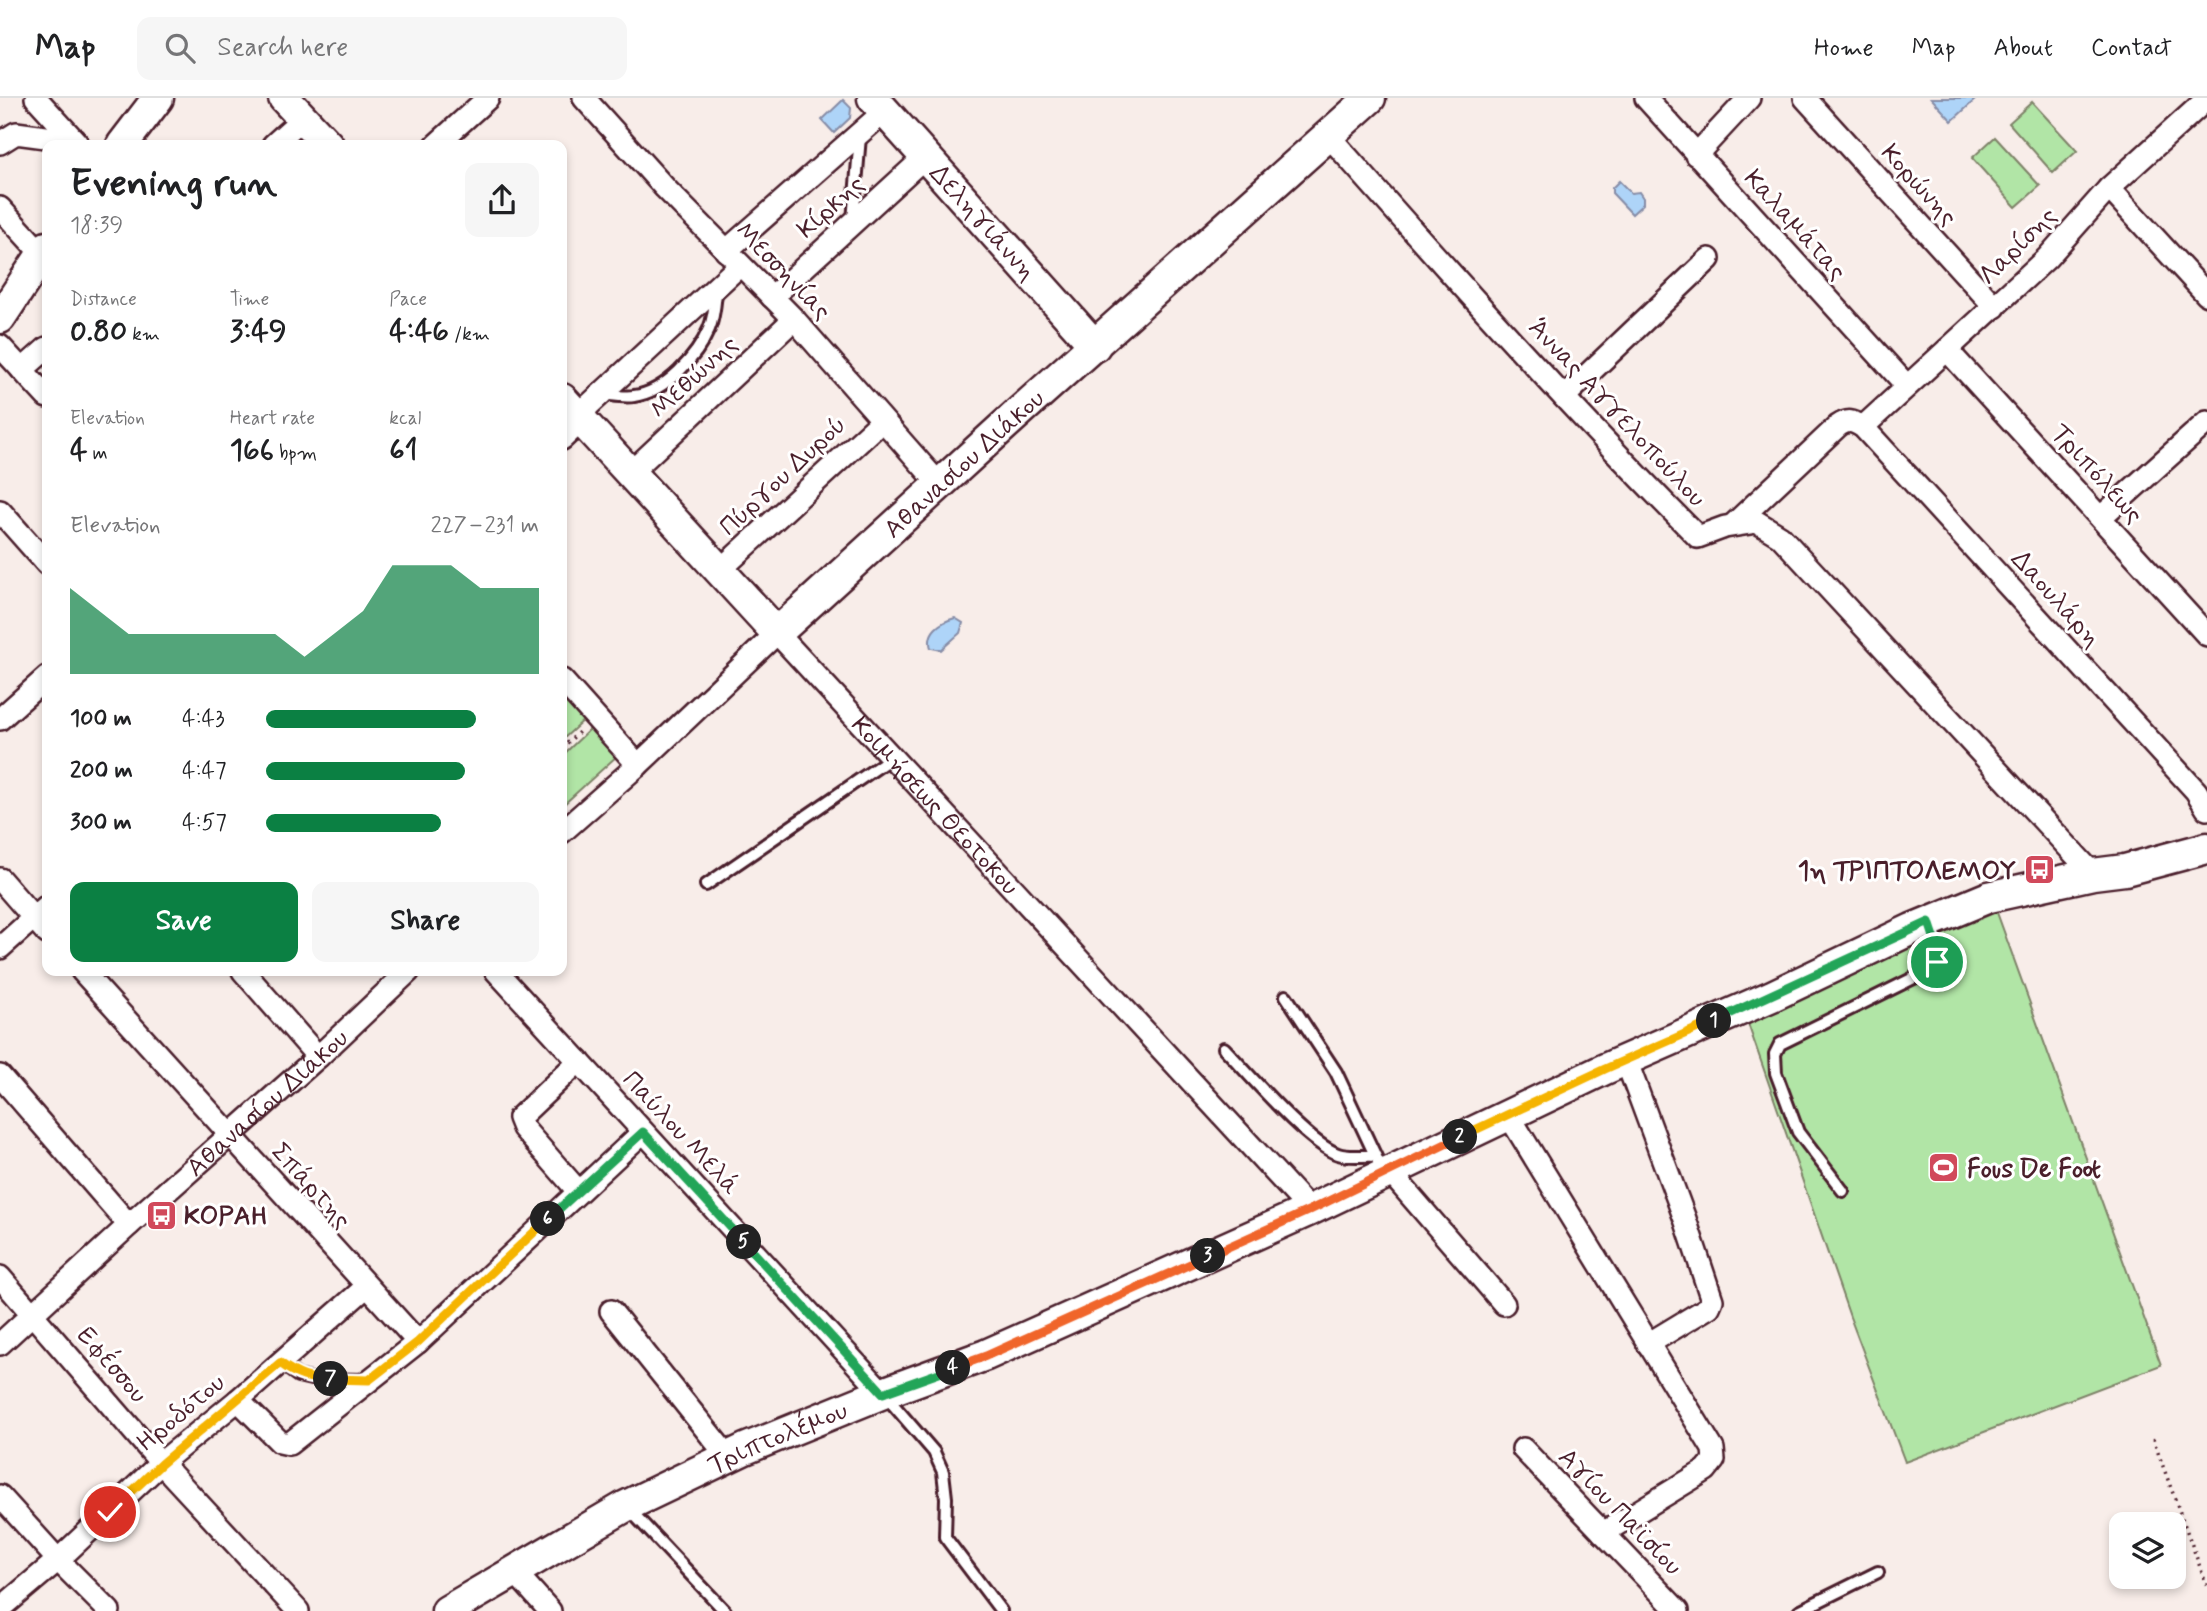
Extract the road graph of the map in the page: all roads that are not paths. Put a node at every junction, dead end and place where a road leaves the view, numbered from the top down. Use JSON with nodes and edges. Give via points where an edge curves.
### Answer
{"nodes":[{"id":1,"x":36,"y":98,"type":"edge"},
{"id":2,"x":158,"y":98,"type":"edge"},
{"id":3,"x":488,"y":98,"type":"edge"},
{"id":4,"x":584,"y":98,"type":"edge"},
{"id":5,"x":1370,"y":98,"type":"edge"},
{"id":6,"x":1646,"y":98,"type":"edge"},
{"id":7,"x":1749,"y":98,"type":"edge"},
{"id":8,"x":1805,"y":98,"type":"edge"},
{"id":9,"x":2207,"y":99,"type":"edge"},
{"id":10,"x":879,"y":105,"type":"edge"},
{"id":11,"x":294,"y":108,"type":"edge"},
{"id":12,"x":860,"y":133,"type":"junction"},
{"id":13,"x":1328,"y":135,"type":"junction"},
{"id":14,"x":59,"y":140,"type":"edge"},
{"id":15,"x":74,"y":140,"type":"edge"},
{"id":16,"x":126,"y":140,"type":"edge"},
{"id":17,"x":276,"y":140,"type":"edge"},
{"id":18,"x":323,"y":140,"type":"edge"},
{"id":19,"x":442,"y":140,"type":"edge"},
{"id":20,"x":0,"y":143,"type":"edge"},
{"id":21,"x":1696,"y":155,"type":"junction"},
{"id":22,"x":926,"y":156,"type":"junction"},
{"id":23,"x":2109,"y":188,"type":"junction"},
{"id":24,"x":0,"y":208,"type":"edge"},
{"id":25,"x":853,"y":223,"type":"junction"},
{"id":26,"x":42,"y":247,"type":"edge"},
{"id":27,"x":42,"y":255,"type":"edge"},
{"id":28,"x":733,"y":258,"type":"junction"},
{"id":29,"x":1709,"y":259,"type":"dead end"},
{"id":30,"x":717,"y":287,"type":"junction"},
{"id":31,"x":2207,"y":295,"type":"edge"},
{"id":32,"x":772,"y":297,"type":"junction"},
{"id":33,"x":1995,"y":307,"type":"junction"},
{"id":34,"x":0,"y":318,"type":"edge"},
{"id":35,"x":794,"y":318,"type":"junction"},
{"id":36,"x":0,"y":346,"type":"edge"},
{"id":37,"x":1095,"y":346,"type":"junction"},
{"id":38,"x":1947,"y":350,"type":"junction"},
{"id":39,"x":42,"y":352,"type":"edge"},
{"id":40,"x":22,"y":370,"type":"junction"},
{"id":41,"x":1907,"y":386,"type":"junction"},
{"id":42,"x":42,"y":392,"type":"edge"},
{"id":43,"x":601,"y":394,"type":"junction"},
{"id":44,"x":1564,"y":397,"type":"junction"},
{"id":45,"x":568,"y":420,"type":"edge"},
{"id":46,"x":882,"y":421,"type":"junction"},
{"id":47,"x":2207,"y":422,"type":"edge"},
{"id":48,"x":1863,"y":427,"type":"junction"},
{"id":49,"x":630,"y":473,"type":"junction"},
{"id":50,"x":939,"y":484,"type":"junction"},
{"id":51,"x":0,"y":511,"type":"edge"},
{"id":52,"x":2101,"y":517,"type":"junction"},
{"id":53,"x":1732,"y":526,"type":"junction"},
{"id":54,"x":42,"y":558,"type":"edge"},
{"id":55,"x":720,"y":570,"type":"junction"},
{"id":56,"x":777,"y":633,"type":"junction"},
{"id":57,"x":2207,"y":635,"type":"edge"},
{"id":58,"x":42,"y":681,"type":"edge"},
{"id":59,"x":567,"y":687,"type":"edge"},
{"id":60,"x":0,"y":719,"type":"edge"},
{"id":61,"x":891,"y":758,"type":"junction"},
{"id":62,"x":638,"y":765,"type":"junction"},
{"id":63,"x":2203,"y":793,"type":"edge"},
{"id":64,"x":567,"y":828,"type":"edge"},
{"id":65,"x":2207,"y":848,"type":"edge"},
{"id":66,"x":2092,"y":874,"type":"junction"},
{"id":67,"x":0,"y":879,"type":"edge"},
{"id":68,"x":706,"y":885,"type":"dead end"},
{"id":69,"x":42,"y":918,"type":"edge"},
{"id":70,"x":42,"y":920,"type":"edge"},
{"id":71,"x":1929,"y":922,"type":"junction"},
{"id":72,"x":0,"y":948,"type":"edge"},
{"id":73,"x":87,"y":976,"type":"edge"},
{"id":74,"x":247,"y":976,"type":"edge"},
{"id":75,"x":405,"y":976,"type":"edge"},
{"id":76,"x":501,"y":976,"type":"edge"},
{"id":77,"x":1286,"y":996,"type":"dead end"},
{"id":78,"x":1224,"y":1048,"type":"dead end"},
{"id":79,"x":318,"y":1057,"type":"junction"},
{"id":80,"x":1626,"y":1059,"type":"junction"},
{"id":81,"x":579,"y":1061,"type":"junction"},
{"id":82,"x":0,"y":1076,"type":"edge"},
{"id":83,"x":1508,"y":1114,"type":"junction"},
{"id":84,"x":643,"y":1132,"type":"junction"},
{"id":85,"x":231,"y":1136,"type":"junction"},
{"id":86,"x":1383,"y":1167,"type":"junction"},
{"id":87,"x":579,"y":1191,"type":"junction"},
{"id":88,"x":1843,"y":1191,"type":"dead end"},
{"id":89,"x":1310,"y":1210,"type":"junction"},
{"id":90,"x":129,"y":1225,"type":"junction"},
{"id":91,"x":0,"y":1277,"type":"edge"},
{"id":92,"x":366,"y":1287,"type":"junction"},
{"id":93,"x":1504,"y":1304,"type":"dead end"},
{"id":94,"x":611,"y":1311,"type":"dead end"},
{"id":95,"x":33,"y":1315,"type":"junction"},
{"id":96,"x":418,"y":1342,"type":"junction"},
{"id":97,"x":0,"y":1344,"type":"edge"},
{"id":98,"x":1648,"y":1344,"type":"junction"},
{"id":99,"x":280,"y":1363,"type":"junction"},
{"id":100,"x":369,"y":1380,"type":"junction"},
{"id":101,"x":883,"y":1393,"type":"junction"},
{"id":102,"x":238,"y":1400,"type":"junction"},
{"id":103,"x":1523,"y":1449,"type":"dead end"},
{"id":104,"x":729,"y":1457,"type":"junction"},
{"id":105,"x":161,"y":1464,"type":"junction"},
{"id":106,"x":0,"y":1496,"type":"edge"},
{"id":107,"x":626,"y":1506,"type":"junction"},
{"id":108,"x":1603,"y":1533,"type":"junction"},
{"id":109,"x":58,"y":1560,"type":"junction"},
{"id":110,"x":514,"y":1572,"type":"junction"},
{"id":111,"x":1878,"y":1572,"type":"dead end"},
{"id":112,"x":0,"y":1609,"type":"edge"},
{"id":113,"x":109,"y":1611,"type":"edge"},
{"id":114,"x":298,"y":1611,"type":"edge"},
{"id":115,"x":447,"y":1611,"type":"edge"},
{"id":116,"x":550,"y":1611,"type":"edge"},
{"id":117,"x":725,"y":1611,"type":"edge"},
{"id":118,"x":1001,"y":1611,"type":"edge"},
{"id":119,"x":1678,"y":1611,"type":"edge"},
{"id":120,"x":1799,"y":1611,"type":"edge"}],
"edges":[{"from":1,"to":15,"type":"street"},
{"from":2,"to":16,"type":"street"},
{"from":3,"to":19,"type":"street"},
{"from":4,"to":28,"type":"street","name":"Μεσσηνίας"},
{"from":5,"to":13,"type":"street","name":"Αθανασίου Διάκου"},
{"from":6,"to":21,"type":"street","name":"Καλαμάτας"},
{"from":7,"to":21,"type":"street"},
{"from":8,"to":33,"type":"street","name":"Κορώνης"},
{"from":9,"to":23,"type":"street","name":"Λαρίσης"},
{"from":10,"to":12,"type":"street"},
{"from":10,"to":22,"type":"street","name":"Δεληγιάννη"},
{"from":11,"to":17,"type":"street"},
{"from":11,"to":18,"type":"street"},
{"from":12,"to":25,"type":"lane"},
{"from":12,"to":28,"type":"street"},
{"from":13,"to":37,"type":"street","name":"Αθανασίου Διάκου"},
{"from":13,"to":44,"type":"street","name":"Άννας Αγγελοπούλου"},
{"from":14,"to":20,"type":"street","via":[[16,133]]},
{"from":21,"to":41,"type":"street","name":"Καλαμάτας"},
{"from":22,"to":25,"type":"street","name":"Κίρκης"},
{"from":22,"to":37,"type":"street","name":"Δεληγιάννη"},
{"from":23,"to":31,"type":"street"},
{"from":23,"to":33,"type":"street","name":"Λαρίσης","via":[[2047,258]]},
{"from":24,"to":26,"type":"street"},
{"from":25,"to":32,"type":"street","name":"Κίρκης"},
{"from":27,"to":34,"type":"street"},
{"from":28,"to":30,"type":"street"},
{"from":28,"to":32,"type":"street","name":"Μεσσηνίας"},
{"from":29,"to":44,"type":"street"},
{"from":30,"to":43,"type":"street"},
{"from":30,"to":43,"type":"lane","via":[[711,327],[673,376],[632,397]]},
{"from":32,"to":35,"type":"street","name":"Μεσσηνίας"},
{"from":33,"to":38,"type":"street","name":"Λαρίσης"},
{"from":35,"to":46,"type":"street","name":"Μεσσηνίας"},
{"from":35,"to":49,"type":"street","name":"Μεθώνης"},
{"from":36,"to":40,"type":"street"},
{"from":37,"to":50,"type":"street","name":"Αθανασίου Διάκου"},
{"from":38,"to":41,"type":"street","name":"Λαρίσης"},
{"from":38,"to":52,"type":"street","name":"Τριπόλεως"},
{"from":39,"to":40,"type":"street"},
{"from":40,"to":42,"type":"street"},
{"from":41,"to":48,"type":"street","name":"Λαρίσης"},
{"from":43,"to":45,"type":"street"},
{"from":44,"to":53,"type":"street","name":"Άννας Αγγελοπούλου","via":[[1698,537]]},
{"from":45,"to":49,"type":"street","name":"Κοιμήσεως Θεοτοκου"},
{"from":46,"to":50,"type":"street","name":"Μεσσηνίας"},
{"from":46,"to":55,"type":"street","name":"Πύργου Δυρού"},
{"from":47,"to":52,"type":"street"},
{"from":48,"to":53,"type":"street","via":[[1853,421],[1838,426]]},
{"from":48,"to":63,"type":"street","name":"Δαουλάρη"},
{"from":49,"to":55,"type":"street","name":"Κοιμήσεως Θεοτοκου"},
{"from":50,"to":56,"type":"street","name":"Αθανασίου Διάκου"},
{"from":51,"to":54,"type":"street"},
{"from":52,"to":57,"type":"street","name":"Τριπόλεως"},
{"from":53,"to":66,"type":"street","name":"Άννας Αγγελοπούλου","via":[[1757,522],[1780,536]]},
{"from":55,"to":56,"type":"street","name":"Κοιμήσεως Θεοτοκου"},
{"from":56,"to":61,"type":"street","name":"Κοιμήσεως Θεοτοκου"},
{"from":56,"to":62,"type":"street","name":"Αθανασίου Διάκου"},
{"from":58,"to":60,"type":"street"},
{"from":59,"to":62,"type":"street"},
{"from":61,"to":68,"type":"lane"},
{"from":61,"to":89,"type":"street","name":"Κοιμήσεως Θεοτοκου"},
{"from":62,"to":64,"type":"street","name":"Αθανασίου Διάκου"},
{"from":65,"to":66,"type":"street","name":"Τριπτολέμου"},
{"from":66,"to":71,"type":"street","name":"Τριπτολέμου","via":[[1989,897]]},
{"from":67,"to":69,"type":"street"},
{"from":70,"to":72,"type":"street"},
{"from":71,"to":80,"type":"street","name":"Τριπτολέμου"},
{"from":71,"to":88,"type":"lane","via":[[1939,952],[1928,971],[1780,1044],[1775,1054],[1776,1073],[1798,1132]]},
{"from":73,"to":85,"type":"street","name":"Σπάρτης"},
{"from":74,"to":79,"type":"street"},
{"from":75,"to":79,"type":"street","name":"Αθανασίου Διάκου"},
{"from":76,"to":81,"type":"street","name":"Παύλου Μελά"},
{"from":77,"to":86,"type":"lane","via":[[1336,1072]]},
{"from":78,"to":86,"type":"lane","via":[[1308,1135],[1341,1155]]},
{"from":79,"to":85,"type":"street","name":"Αθανασίου Διάκου"},
{"from":80,"to":83,"type":"street","name":"Τριπτολέμου"},
{"from":80,"to":98,"type":"street","via":[[1712,1300],[1710,1307]]},
{"from":81,"to":84,"type":"street","name":"Παύλου Μελά"},
{"from":81,"to":87,"type":"street","via":[[519,1118]]},
{"from":82,"to":90,"type":"street"},
{"from":83,"to":86,"type":"street","name":"Τριπτολέμου"},
{"from":83,"to":98,"type":"street"},
{"from":84,"to":87,"type":"street"},
{"from":84,"to":101,"type":"street","name":"Παύλου Μελά"},
{"from":85,"to":90,"type":"street","name":"Αθανασίου Διάκου"},
{"from":85,"to":92,"type":"street","name":"Σπάρτης"},
{"from":86,"to":89,"type":"street","name":"Τριπτολέμου"},
{"from":86,"to":93,"type":"street"},
{"from":87,"to":96,"type":"street"},
{"from":89,"to":101,"type":"street","name":"Τριπτολέμου","via":[[986,1356]]},
{"from":90,"to":95,"type":"street","name":"Αθανασίου Διάκου"},
{"from":91,"to":95,"type":"street","name":"Εφέσσου"},
{"from":92,"to":96,"type":"street","name":"Σπάρτης"},
{"from":92,"to":99,"type":"street","name":"Ηροδότου"},
{"from":94,"to":104,"type":"street"},
{"from":95,"to":97,"type":"street","name":"Αθανασίου Διάκου"},
{"from":95,"to":105,"type":"street","name":"Εφέσσου"},
{"from":96,"to":100,"type":"street"},
{"from":98,"to":108,"type":"street","via":[[1713,1449],[1714,1460],[1706,1470]]},
{"from":99,"to":100,"type":"lane","via":[[311,1380]]},
{"from":99,"to":102,"type":"street","name":"Ηροδότου"},
{"from":100,"to":102,"type":"street","via":[[289,1444],[281,1442]]},
{"from":101,"to":104,"type":"street","name":"Τριπτολέμου"},
{"from":101,"to":118,"type":"lane","via":[[934,1452],[943,1472],[945,1537]]},
{"from":102,"to":105,"type":"street","name":"Ηροδότου"},
{"from":103,"to":108,"type":"street","name":"Αγίου Παϊσίου"},
{"from":104,"to":107,"type":"street","name":"Τριπτολέμου"},
{"from":105,"to":109,"type":"street","name":"Ηροδότου"},
{"from":105,"to":114,"type":"street","name":"Εφέσσου"},
{"from":106,"to":109,"type":"street"},
{"from":107,"to":110,"type":"street","name":"Τριπτολέμου"},
{"from":107,"to":117,"type":"lane"},
{"from":108,"to":119,"type":"street","name":"Αγίου Παϊσίου"},
{"from":109,"to":112,"type":"street","name":"Ηροδότου"},
{"from":109,"to":113,"type":"street"},
{"from":110,"to":115,"type":"street","name":"Τριπτολέμου"},
{"from":110,"to":116,"type":"street"},
{"from":111,"to":120,"type":"lane"}]}
